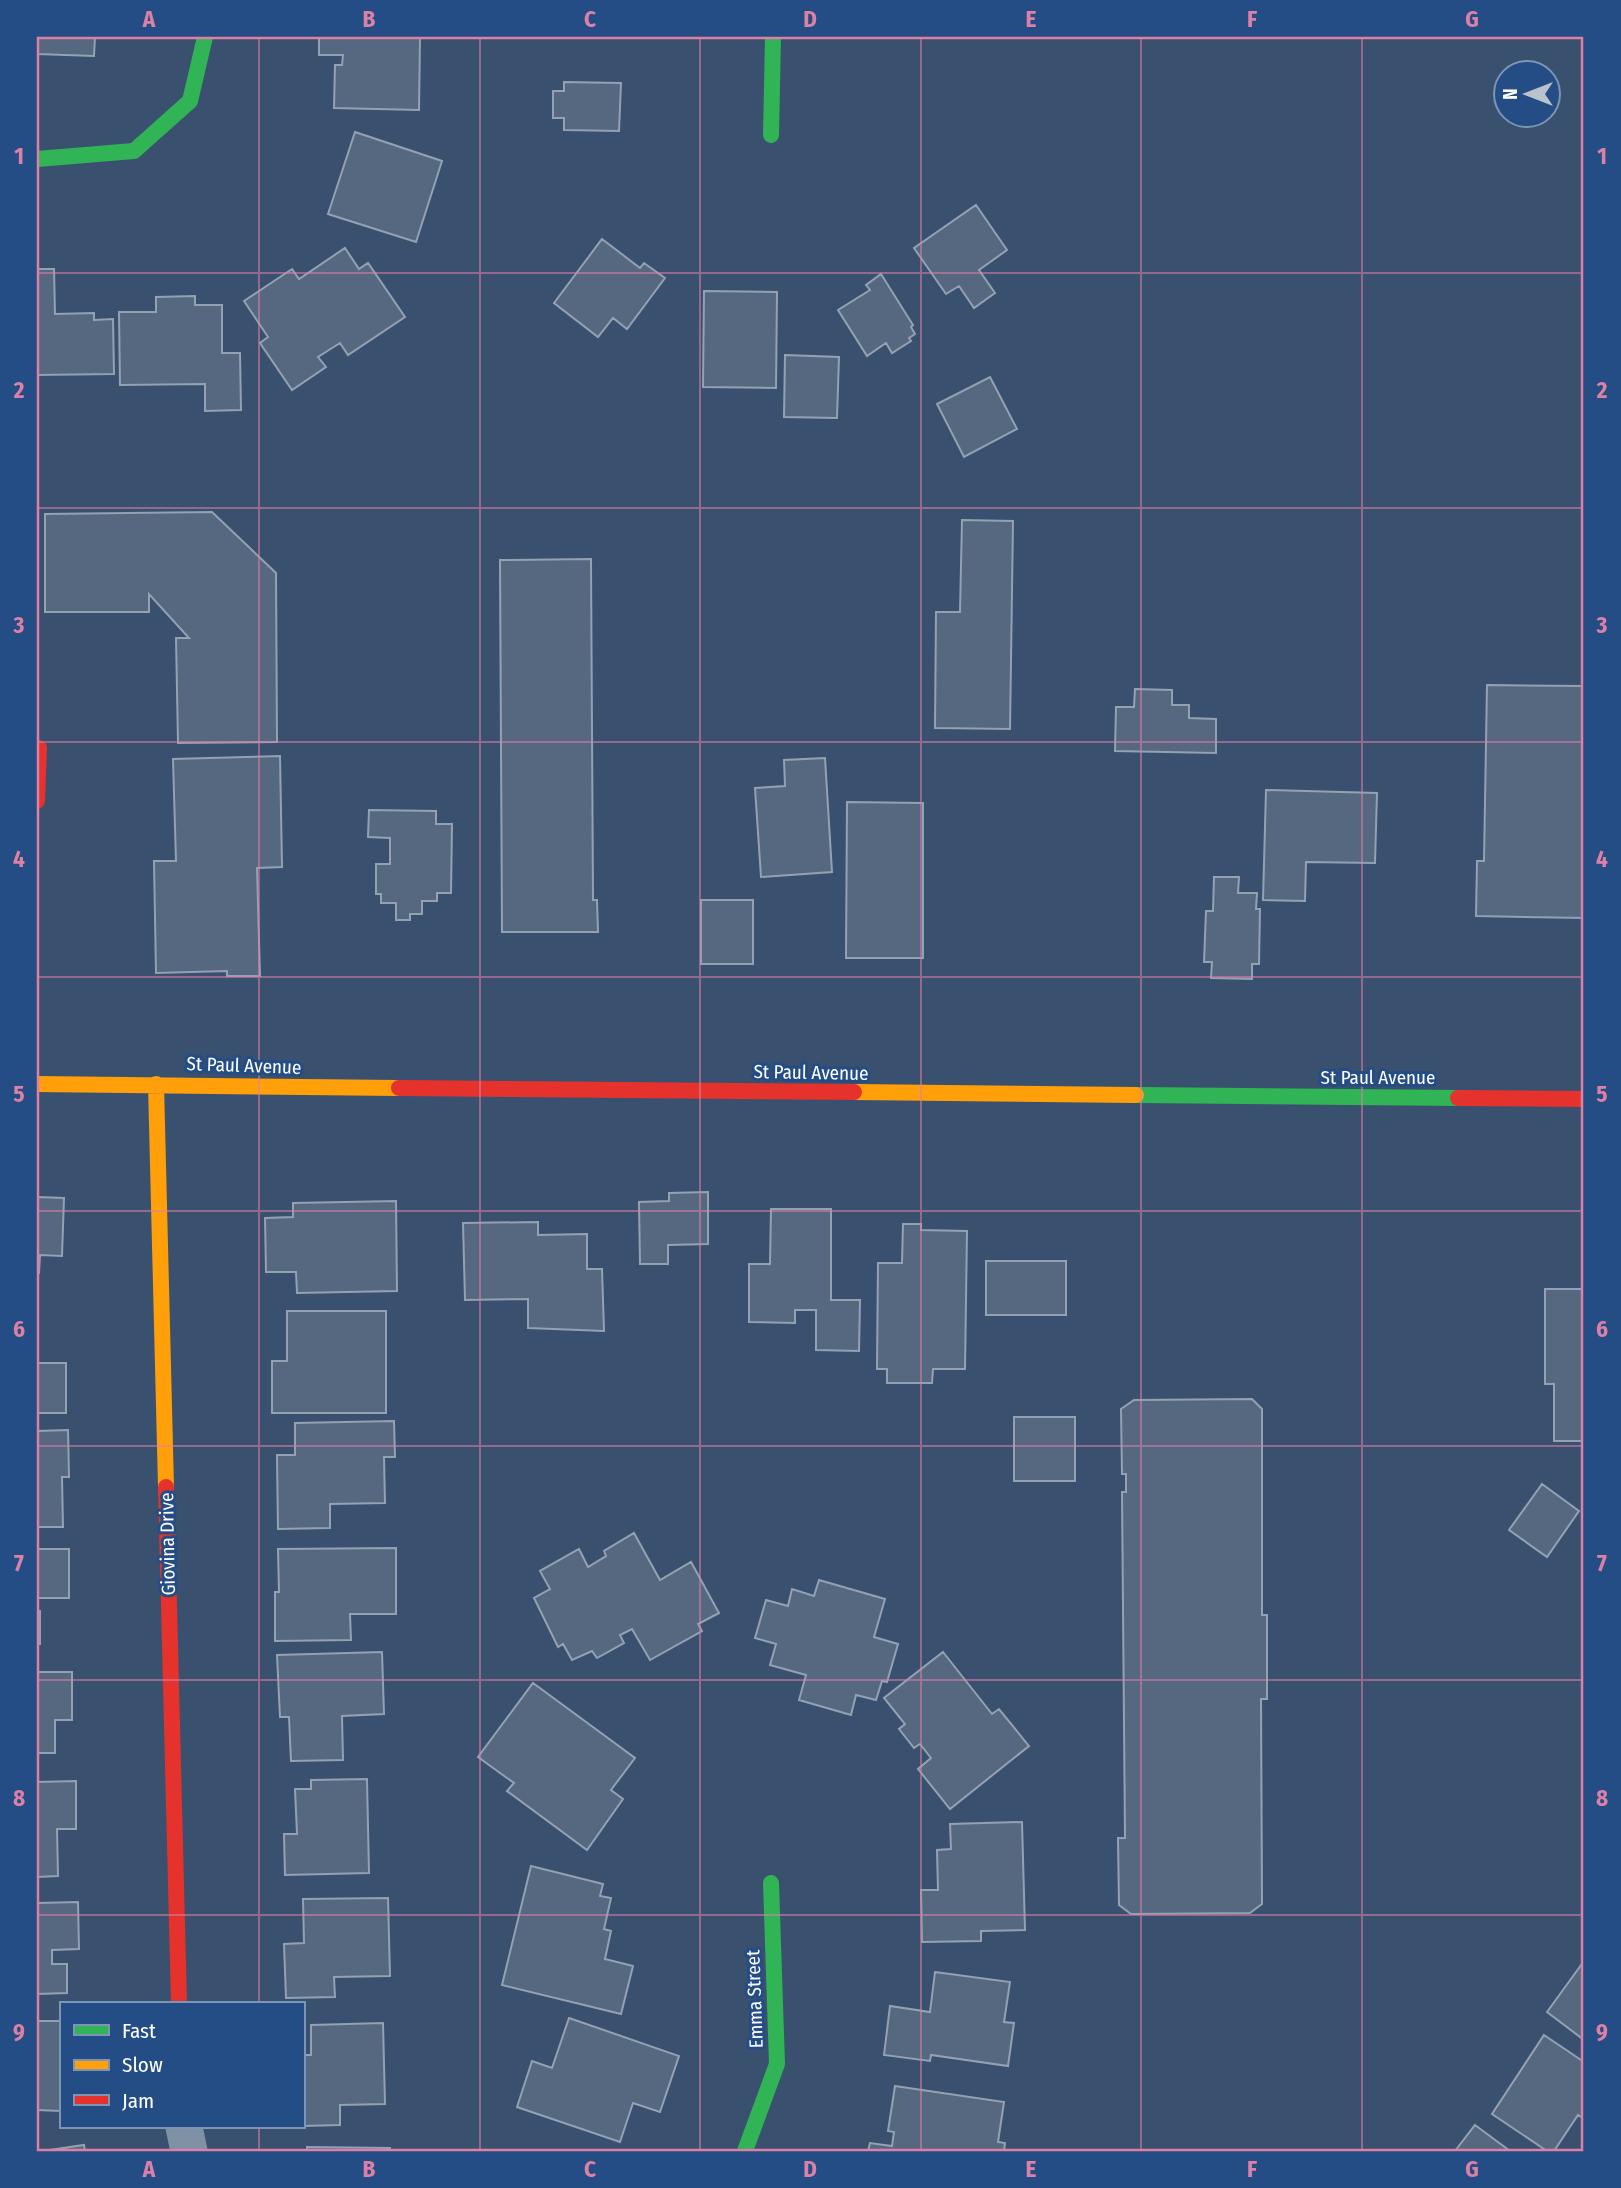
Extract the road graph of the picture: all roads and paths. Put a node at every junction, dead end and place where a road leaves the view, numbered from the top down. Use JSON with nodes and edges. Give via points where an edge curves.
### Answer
{"nodes":[{"id":1,"x":205,"y":37,"type":"edge"},
{"id":2,"x":773,"y":37,"type":"edge"},
{"id":3,"x":771,"y":135,"type":"dead end"},
{"id":4,"x":37,"y":159,"type":"edge"},
{"id":5,"x":39,"y":748,"type":"dead end"},
{"id":6,"x":37,"y":801,"type":"edge"},
{"id":7,"x":37,"y":1084,"type":"edge"},
{"id":8,"x":156,"y":1084,"type":"junction"},
{"id":9,"x":1584,"y":1099,"type":"edge"},
{"id":10,"x":771,"y":1883,"type":"dead end"},
{"id":11,"x":179,"y":2002,"type":"edge"},
{"id":12,"x":184,"y":2128,"type":"edge"},
{"id":13,"x":189,"y":2151,"type":"edge"},
{"id":14,"x":745,"y":2151,"type":"edge"}],
"edges":[{"from":1,"to":4,"type":"street","via":[[190,101],[135,151]]},
{"from":2,"to":3,"type":"street"},
{"from":5,"to":6,"type":"street"},
{"from":7,"to":8,"type":"street","name":"St Paul Avenue"},
{"from":8,"to":9,"type":"street","name":"St Paul Avenue"},
{"from":8,"to":11,"type":"street","name":"Giovina Drive"},
{"from":10,"to":14,"type":"street","name":"Emma Street","via":[[777,2064]]},
{"from":12,"to":13,"type":"street"}]}
